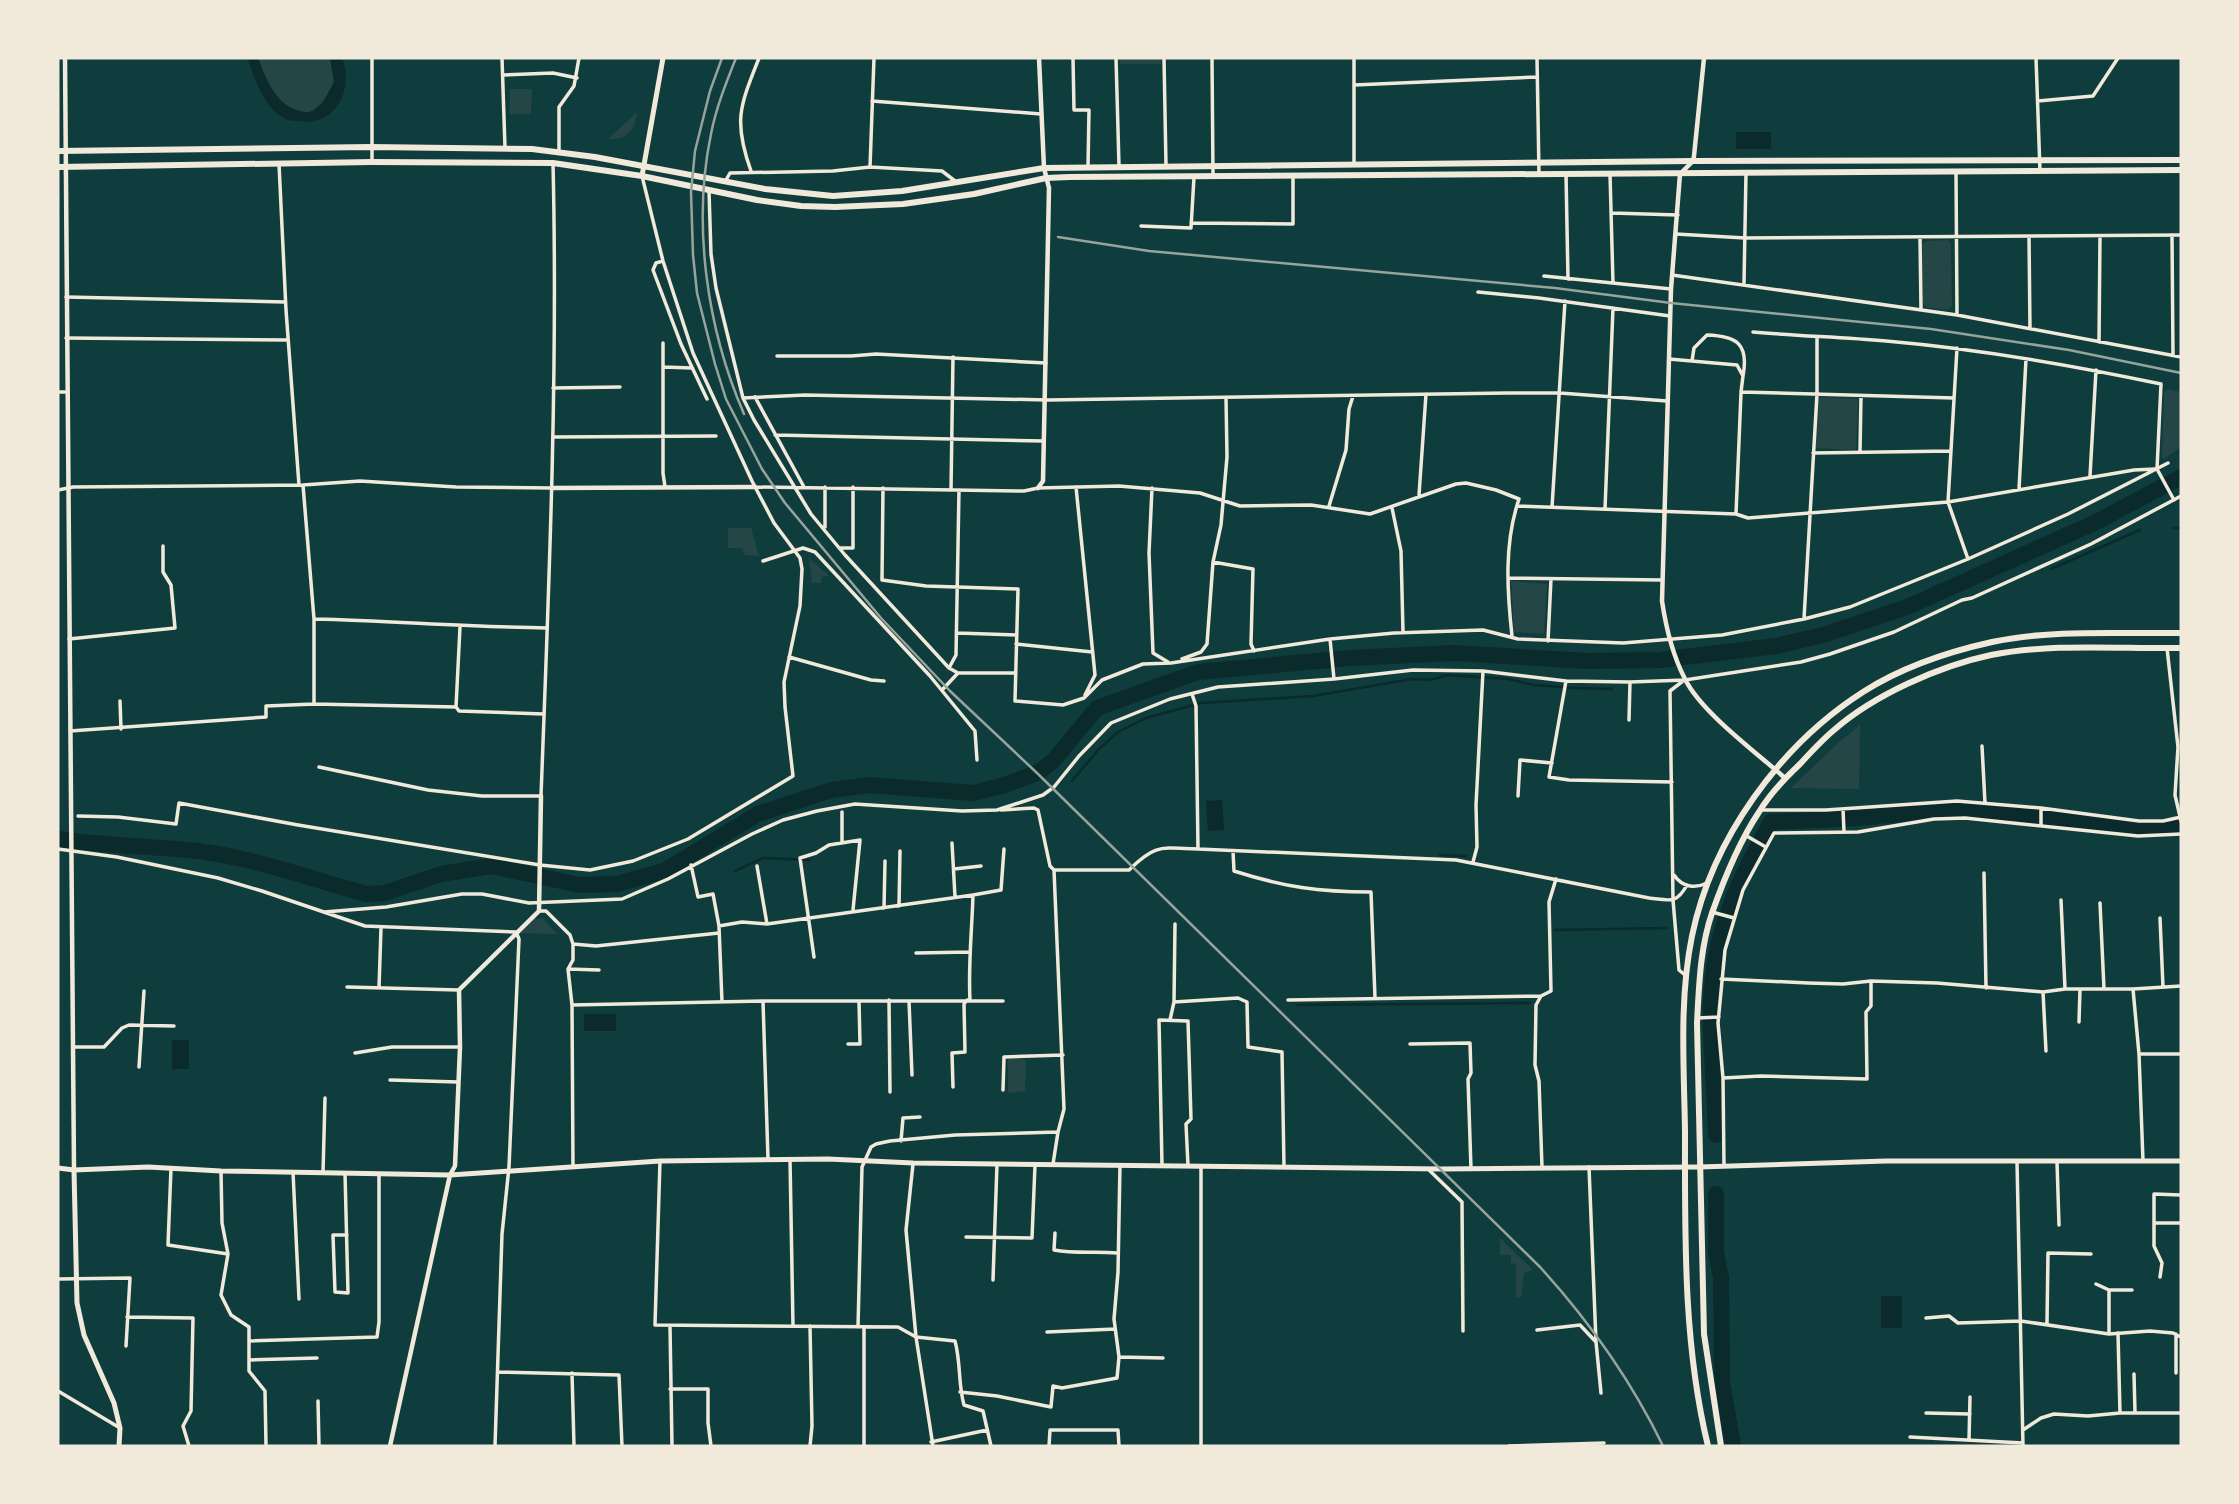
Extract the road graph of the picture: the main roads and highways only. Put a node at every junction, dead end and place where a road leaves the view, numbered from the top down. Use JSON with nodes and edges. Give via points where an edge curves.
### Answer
{"nodes":[{"id":1,"x":663,"y":58,"type":"edge"},
{"id":2,"x":61,"y":151,"type":"edge"},
{"id":3,"x":2181,"y":160,"type":"edge"},
{"id":4,"x":643,"y":165,"type":"junction"},
{"id":5,"x":61,"y":167,"type":"edge"},
{"id":6,"x":2181,"y":170,"type":"edge"},
{"id":7,"x":642,"y":176,"type":"junction"},
{"id":8,"x":2181,"y":633,"type":"edge"},
{"id":9,"x":2181,"y":648,"type":"edge"},
{"id":10,"x":2181,"y":1161,"type":"edge"},
{"id":11,"x":1685,"y":1167,"type":"junction"},
{"id":12,"x":1699,"y":1167,"type":"junction"},
{"id":13,"x":58,"y":1168,"type":"edge"},
{"id":14,"x":74,"y":1170,"type":"junction"},
{"id":15,"x":119,"y":1446,"type":"edge"},
{"id":16,"x":1708,"y":1446,"type":"edge"},
{"id":17,"x":1721,"y":1446,"type":"edge"}],
"edges":[{"from":1,"to":4,"type":"main road"},
{"from":2,"to":4,"type":"highway","via":[[505,148],[559,151]]},
{"from":3,"to":4,"type":"highway","via":[[1044,167],[902,191],[833,196],[725,182]]},
{"from":4,"to":7,"type":"main road"},
{"from":5,"to":7,"type":"highway","via":[[553,163]]},
{"from":6,"to":7,"type":"highway","via":[[1046,178],[974,194],[868,207],[788,205]]},
{"from":8,"to":11,"type":"highway","via":[[2035,636],[1929,660],[1863,692],[1824,721],[1776,770],[1735,825],[1708,882],[1692,935],[1686,976]]},
{"from":9,"to":12,"type":"highway","via":[[2033,650],[1950,666],[1861,710],[1834,729],[1786,778],[1745,835],[1712,912],[1697,1018]]},
{"from":10,"to":12,"type":"main road","via":[[1886,1161]]},
{"from":11,"to":12,"type":"main road"},
{"from":11,"to":14,"type":"main road","via":[[1428,1169],[768,1159],[450,1175]]},
{"from":11,"to":16,"type":"highway","via":[[1685,1259],[1692,1345]]},
{"from":12,"to":17,"type":"highway","via":[[1704,1334]]},
{"from":13,"to":14,"type":"main road"},
{"from":14,"to":15,"type":"main road","via":[[80,1325],[114,1403]]}]}
